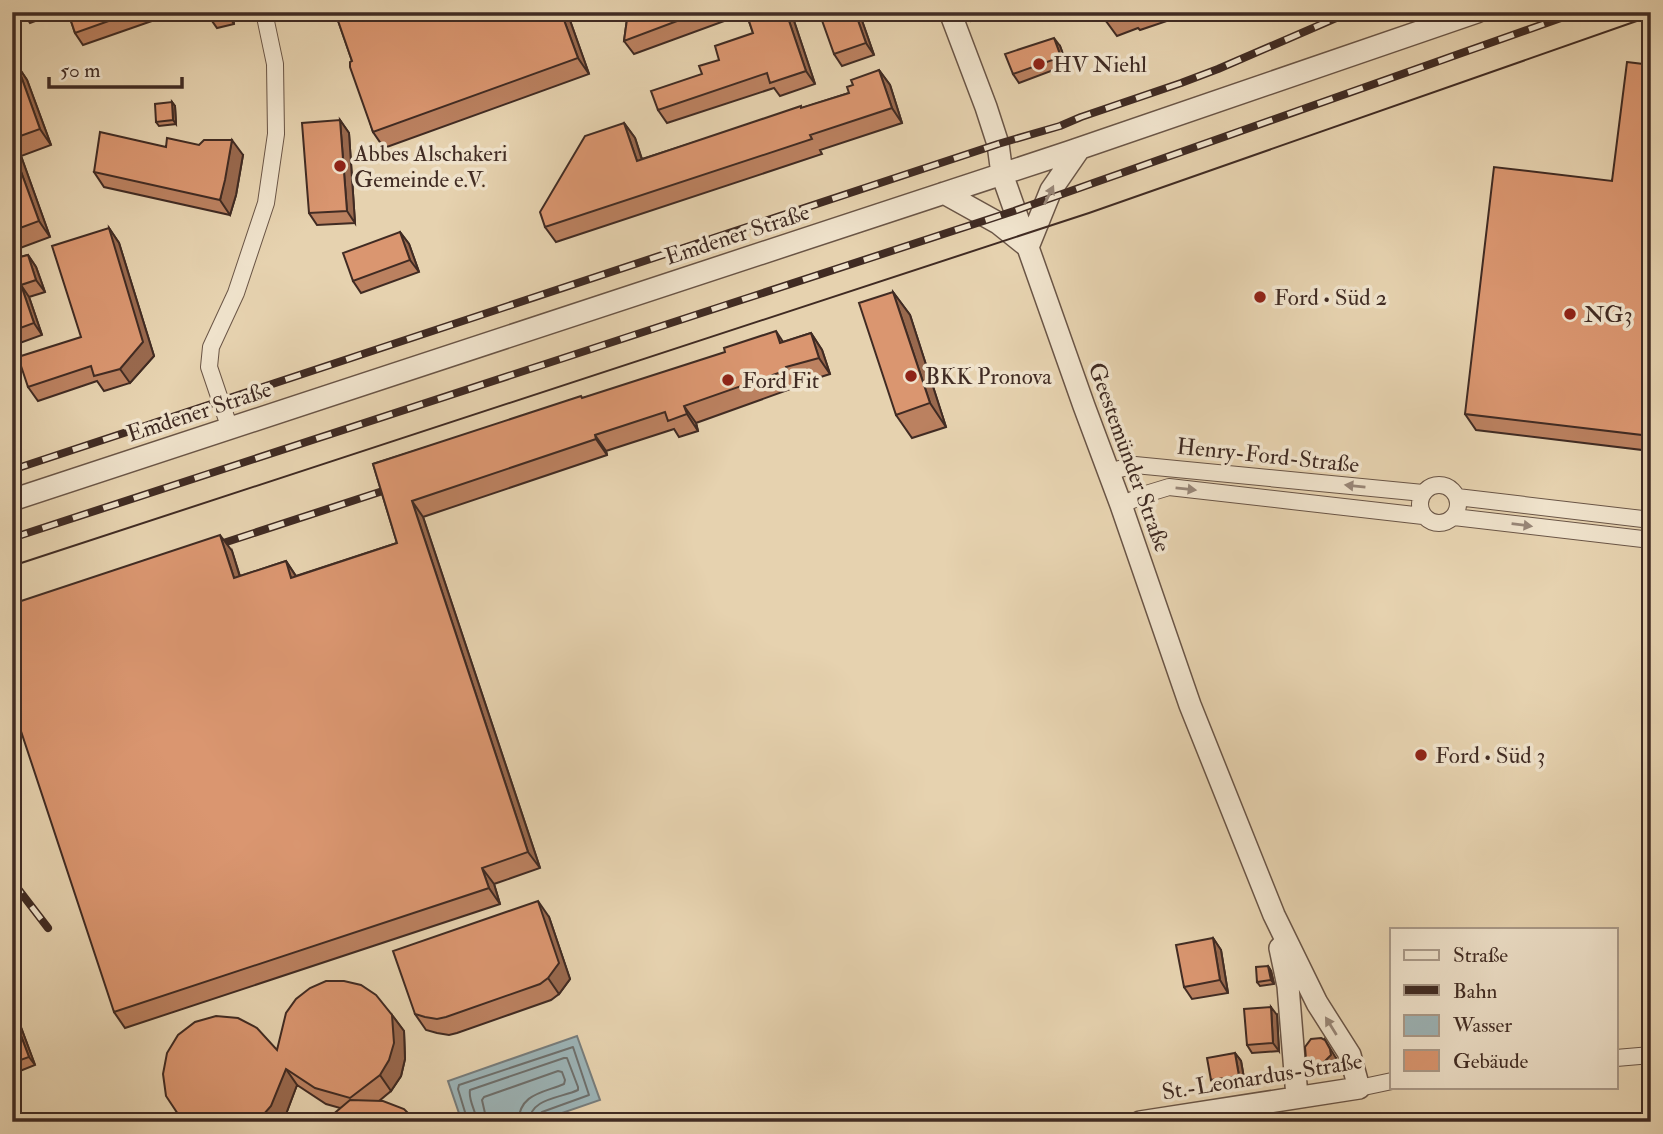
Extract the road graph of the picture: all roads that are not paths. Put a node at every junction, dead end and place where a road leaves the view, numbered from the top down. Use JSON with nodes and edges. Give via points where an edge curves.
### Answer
{"nodes":[{"id":1,"x":264,"y":12,"type":"edge"},
{"id":2,"x":950,"y":12,"type":"edge"},
{"id":3,"x":1477,"y":12,"type":"edge"},
{"id":4,"x":1080,"y":148,"type":"junction"},
{"id":5,"x":1002,"y":174,"type":"junction"},
{"id":6,"x":944,"y":193,"type":"junction"},
{"id":7,"x":1028,"y":247,"type":"junction"},
{"id":8,"x":230,"y":429,"type":"junction"},
{"id":9,"x":1108,"y":472,"type":"junction"},
{"id":10,"x":1423,"y":493,"type":"junction"},
{"id":11,"x":1457,"y":496,"type":"junction"},
{"id":12,"x":12,"y":500,"type":"edge"},
{"id":13,"x":1121,"y":505,"type":"junction"},
{"id":14,"x":1423,"y":516,"type":"junction"},
{"id":15,"x":1454,"y":517,"type":"junction"},
{"id":16,"x":1651,"y":520,"type":"edge"},
{"id":17,"x":1651,"y":540,"type":"edge"},
{"id":18,"x":1273,"y":915,"type":"junction"},
{"id":19,"x":1651,"y":1055,"type":"edge"},
{"id":20,"x":1618,"y":1058,"type":"edge"},
{"id":21,"x":1390,"y":1081,"type":"edge"},
{"id":22,"x":1359,"y":1088,"type":"junction"},
{"id":23,"x":1297,"y":1097,"type":"junction"},
{"id":24,"x":1140,"y":1122,"type":"edge"}],
"edges":[{"from":1,"to":8,"type":"street","via":[[275,64],[276,111],[266,203],[236,293],[211,347],[209,366]]},
{"from":2,"to":5,"type":"street","name":"Geestemünder Straße","via":[[998,144]]},
{"from":3,"to":4,"type":"street","name":"Emdener Straße"},
{"from":4,"to":5,"type":"street","name":"Emdener Straße"},
{"from":7,"to":4,"type":"street","one_way":true,"via":[[1051,190]]},
{"from":5,"to":6,"type":"street","name":"Emdener Straße"},
{"from":5,"to":7,"type":"street","name":"Geestemünder Straße"},
{"from":6,"to":7,"type":"street","via":[[998,223]]},
{"from":6,"to":8,"type":"street","name":"Emdener Straße"},
{"from":7,"to":9,"type":"street","name":"Geestemünder Straße"},
{"from":8,"to":12,"type":"street","name":"Emdener Straße"},
{"from":10,"to":9,"type":"street","name":"Henry-Ford-Straße","one_way":true,"via":[[1135,465]]},
{"from":9,"to":13,"type":"street","name":"Geestemünder Straße"},
{"from":10,"to":11,"type":"street","name":"Henry-Ford-Straße","via":[[1441,485]]},
{"from":10,"to":14,"type":"street","via":[[1419,504]]},
{"from":11,"to":15,"type":"street"},
{"from":11,"to":16,"type":"street","name":"Henry-Ford-Straße"},
{"from":13,"to":14,"type":"street","name":"Henry-Ford-Straße","one_way":true,"via":[[1169,487]]},
{"from":13,"to":18,"type":"street","name":"Geestemünder Straße","via":[[1184,690]]},
{"from":14,"to":15,"type":"street","name":"Henry-Ford-Straße","via":[[1438,524]]},
{"from":15,"to":17,"type":"street","name":"Henry-Ford-Straße","one_way":true},
{"from":22,"to":18,"type":"street","name":"Geestemünder Straße","one_way":true,"via":[[1350,1055],[1317,1003]]},
{"from":18,"to":23,"type":"street","name":"Geestemünder Straße","via":[[1288,985]]},
{"from":19,"to":20,"type":"street"},
{"from":21,"to":22,"type":"street","name":"St.-Leonardus-Straße"},
{"from":22,"to":23,"type":"street","name":"St.-Leonardus-Straße"},
{"from":23,"to":24,"type":"street","name":"St.-Leonardus-Straße"}]}
